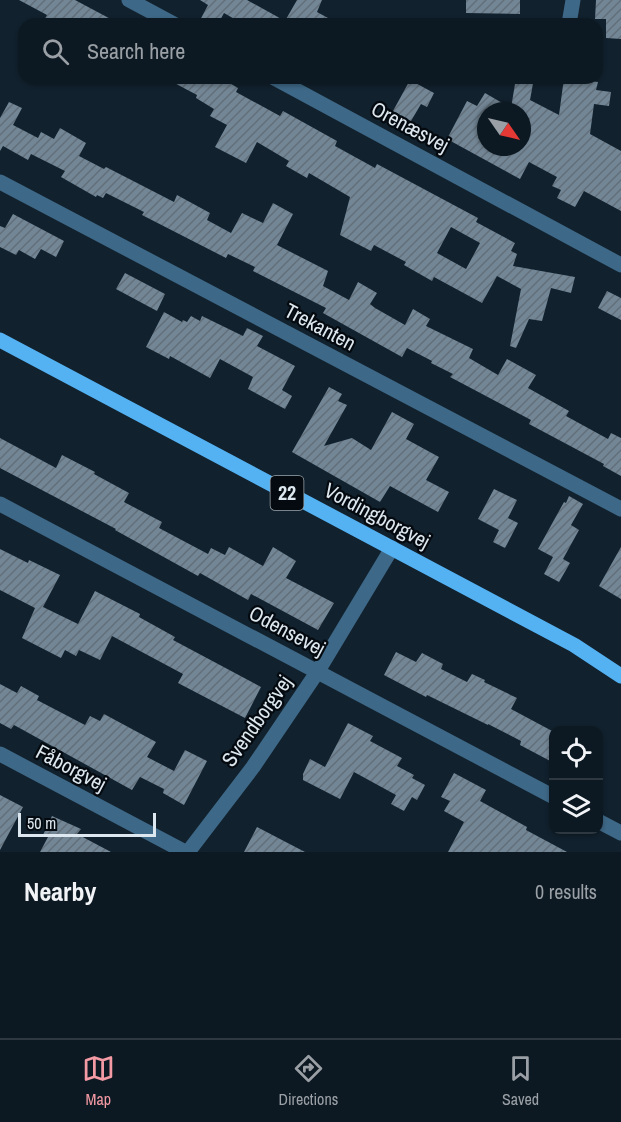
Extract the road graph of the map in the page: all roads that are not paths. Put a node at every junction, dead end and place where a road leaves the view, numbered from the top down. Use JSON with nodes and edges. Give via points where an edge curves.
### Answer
{"nodes":[{"id":1,"x":129,"y":0,"type":"edge"},
{"id":2,"x":573,"y":0,"type":"edge"},
{"id":3,"x":163,"y":18,"type":"edge"},
{"id":4,"x":570,"y":18,"type":"edge"},
{"id":5,"x":285,"y":84,"type":"edge"},
{"id":6,"x":0,"y":182,"type":"edge"},
{"id":7,"x":621,"y":265,"type":"edge"},
{"id":8,"x":0,"y":340,"type":"edge"},
{"id":9,"x":0,"y":504,"type":"edge"},
{"id":10,"x":621,"y":510,"type":"edge"},
{"id":11,"x":392,"y":548,"type":"junction"},
{"id":12,"x":574,"y":645,"type":"junction"},
{"id":13,"x":621,"y":664,"type":"edge"},
{"id":14,"x":318,"y":671,"type":"junction"},
{"id":15,"x":621,"y":676,"type":"edge"},
{"id":16,"x":0,"y":754,"type":"edge"},
{"id":17,"x":549,"y":794,"type":"edge"},
{"id":18,"x":603,"y":824,"type":"edge"},
{"id":19,"x":621,"y":833,"type":"edge"},
{"id":20,"x":187,"y":852,"type":"edge"}],
"edges":[{"from":1,"to":3,"type":"street"},
{"from":2,"to":4,"type":"street"},
{"from":5,"to":7,"type":"street","name":"Orenæsvej"},
{"from":6,"to":10,"type":"street","name":"Trekanten"},
{"from":8,"to":11,"type":"main road","name":"Vordingborgvej","number":"22"},
{"from":9,"to":14,"type":"street","name":"Odensevej"},
{"from":11,"to":12,"type":"main road","name":"Vordingborgvej","number":"22"},
{"from":11,"to":14,"type":"street","name":"Svendborgvej"},
{"from":12,"to":13,"type":"main road","name":"Vordingborgvej","number":"22"},
{"from":12,"to":15,"type":"main road","name":"Vordingborgvej","number":"22"},
{"from":14,"to":17,"type":"street","name":"Odensevej"},
{"from":14,"to":20,"type":"street","name":"Svendborgvej","via":[[253,767]]},
{"from":16,"to":20,"type":"street","name":"Fåborgvej"},
{"from":18,"to":19,"type":"street"}]}
